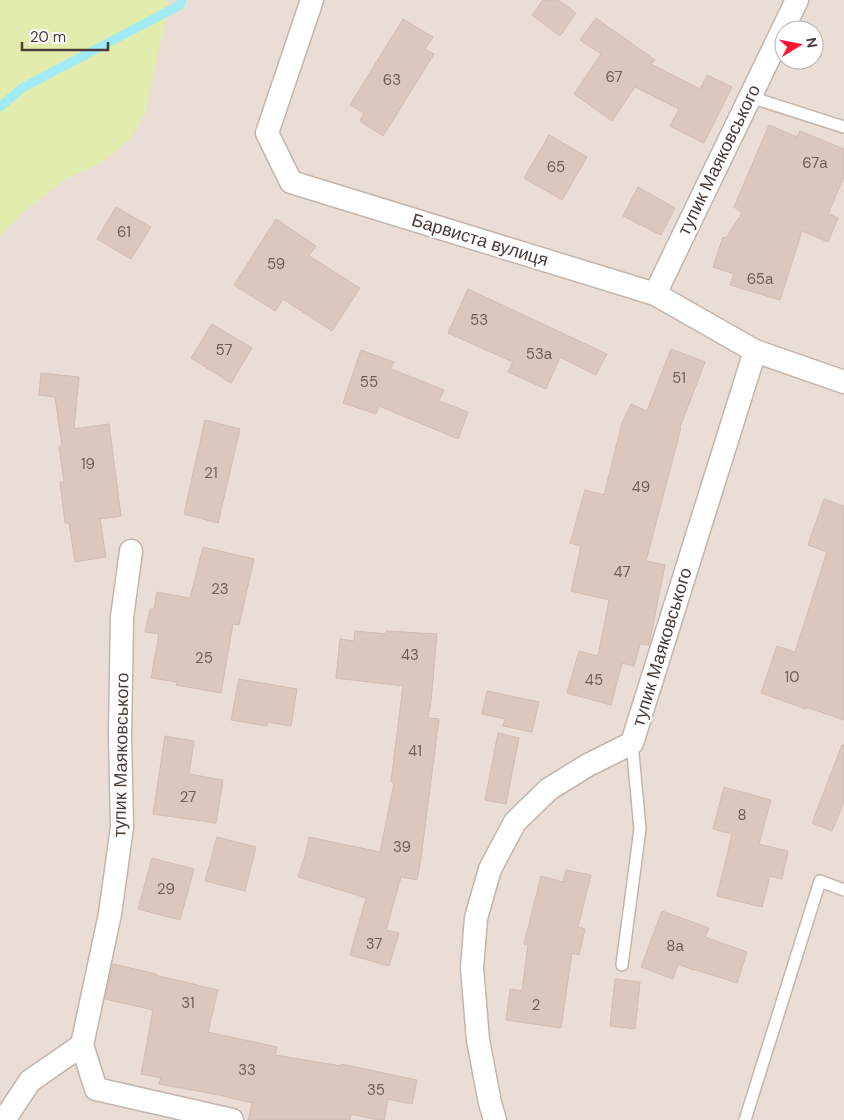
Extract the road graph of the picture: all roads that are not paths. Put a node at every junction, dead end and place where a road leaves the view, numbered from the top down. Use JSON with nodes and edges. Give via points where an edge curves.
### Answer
{"nodes":[{"id":1,"x":312,"y":0,"type":"edge"},
{"id":2,"x":797,"y":0,"type":"edge"},
{"id":3,"x":750,"y":98,"type":"junction"},
{"id":4,"x":844,"y":127,"type":"edge"},
{"id":5,"x":655,"y":294,"type":"junction"},
{"id":6,"x":755,"y":351,"type":"junction"},
{"id":7,"x":844,"y":382,"type":"edge"},
{"id":8,"x":131,"y":551,"type":"dead end"},
{"id":9,"x":632,"y":743,"type":"junction"},
{"id":10,"x":844,"y":890,"type":"edge"},
{"id":11,"x":622,"y":965,"type":"dead end"},
{"id":12,"x":82,"y":1045,"type":"junction"},
{"id":13,"x":4,"y":1120,"type":"edge"},
{"id":14,"x":232,"y":1120,"type":"edge"},
{"id":15,"x":495,"y":1120,"type":"edge"},
{"id":16,"x":745,"y":1120,"type":"edge"}],
"edges":[{"from":1,"to":5,"type":"street","name":"Барвиста вулиця","via":[[267,133],[291,182]]},
{"from":2,"to":3,"type":"street","name":"тупик Маяковського"},
{"from":3,"to":4,"type":"lane"},
{"from":3,"to":5,"type":"street","name":"тупик Маяковського"},
{"from":5,"to":6,"type":"street","name":"Барвиста вулиця"},
{"from":6,"to":7,"type":"street","name":"Барвиста вулиця"},
{"from":6,"to":9,"type":"street","name":"тупик Маяковського"},
{"from":8,"to":12,"type":"street","name":"тупик Маяковського","via":[[122,617],[122,826],[110,914]]},
{"from":9,"to":11,"type":"lane","via":[[640,829]]},
{"from":9,"to":15,"type":"street","name":"тупик Маяковського","via":[[550,788],[516,822],[490,869],[476,918],[472,968],[478,1040]]},
{"from":10,"to":16,"type":"lane","via":[[820,881]]},
{"from":12,"to":13,"type":"street","via":[[30,1081]]},
{"from":12,"to":14,"type":"street","name":"тупик Маяковського","via":[[96,1089]]}]}
